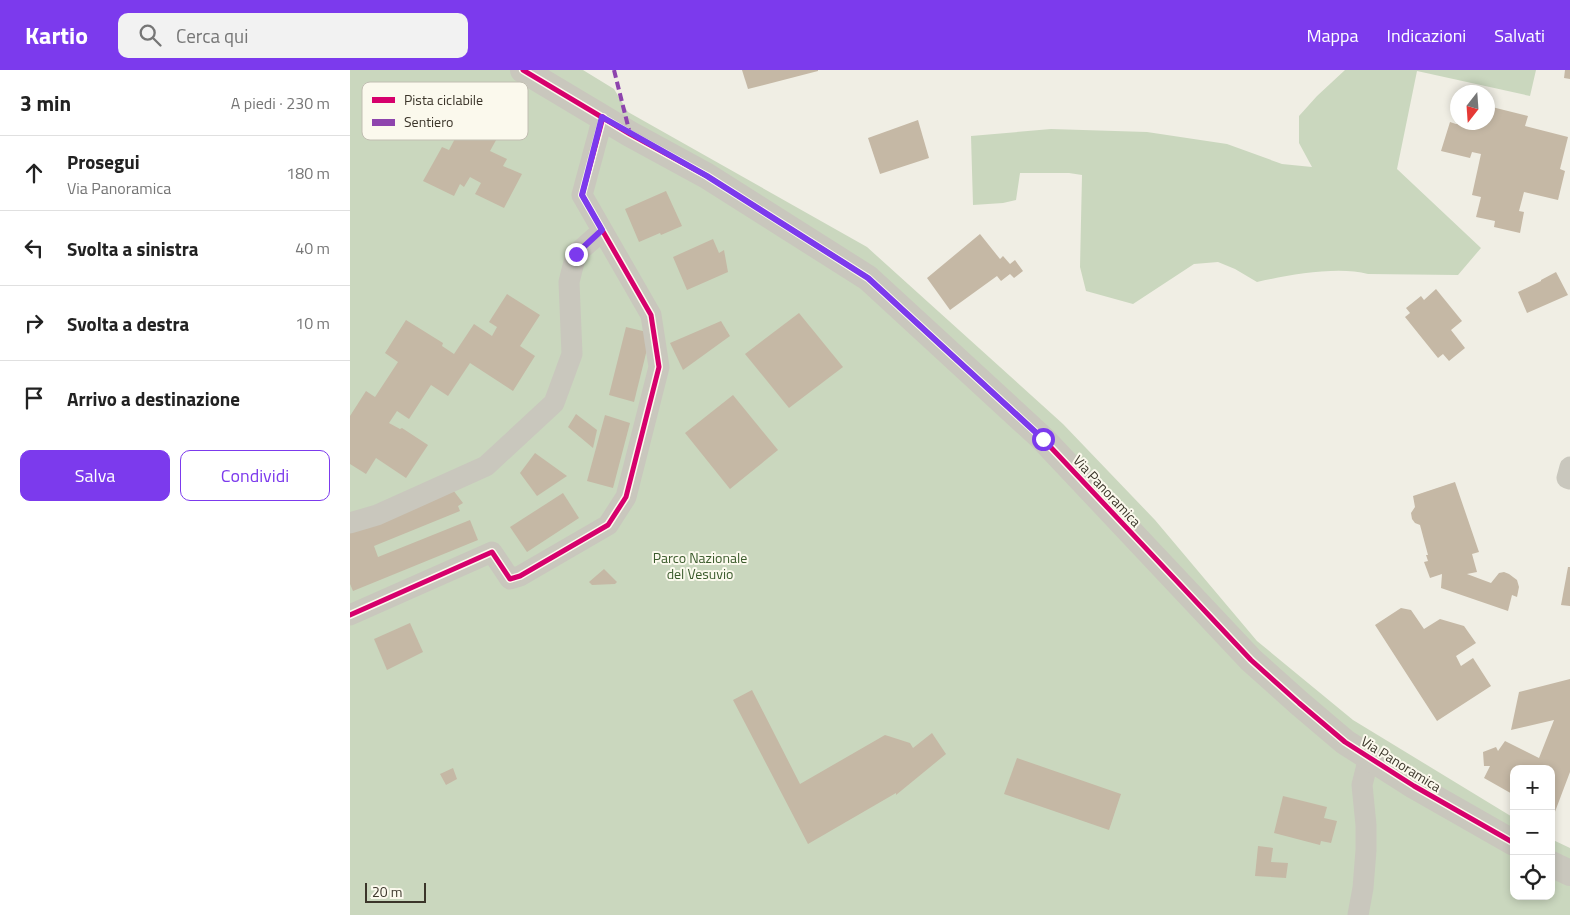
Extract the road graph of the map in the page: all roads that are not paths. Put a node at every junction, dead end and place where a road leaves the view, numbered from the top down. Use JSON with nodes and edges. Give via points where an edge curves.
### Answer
{"nodes":[{"id":1,"x":523,"y":70,"type":"edge"},
{"id":2,"x":602,"y":117,"type":"junction"},
{"id":3,"x":602,"y":230,"type":"junction"},
{"id":4,"x":350,"y":523,"type":"edge"},
{"id":5,"x":350,"y":615,"type":"edge"},
{"id":6,"x":1369,"y":757,"type":"junction"},
{"id":7,"x":1510,"y":841,"type":"edge"},
{"id":8,"x":1555,"y":866,"type":"edge"},
{"id":9,"x":1570,"y":873,"type":"edge"},
{"id":10,"x":1358,"y":915,"type":"edge"}],
"edges":[{"from":1,"to":2,"type":"street","name":"Via Panoramica"},
{"from":2,"to":3,"type":"street","via":[[582,195]]},
{"from":2,"to":6,"type":"street","name":"Via Panoramica","via":[[707,176],[868,278],[1043,439],[1251,660],[1346,742]]},
{"from":3,"to":4,"type":"street","via":[[576,254],[568,282],[572,354],[554,403],[486,466],[378,515]]},
{"from":3,"to":5,"type":"street","via":[[651,315],[659,367],[626,497],[608,525],[520,576],[510,579],[492,552]]},
{"from":6,"to":7,"type":"street","name":"Via Panoramica"},
{"from":6,"to":10,"type":"street","via":[[1362,785],[1366,850]]},
{"from":8,"to":9,"type":"street"}]}
